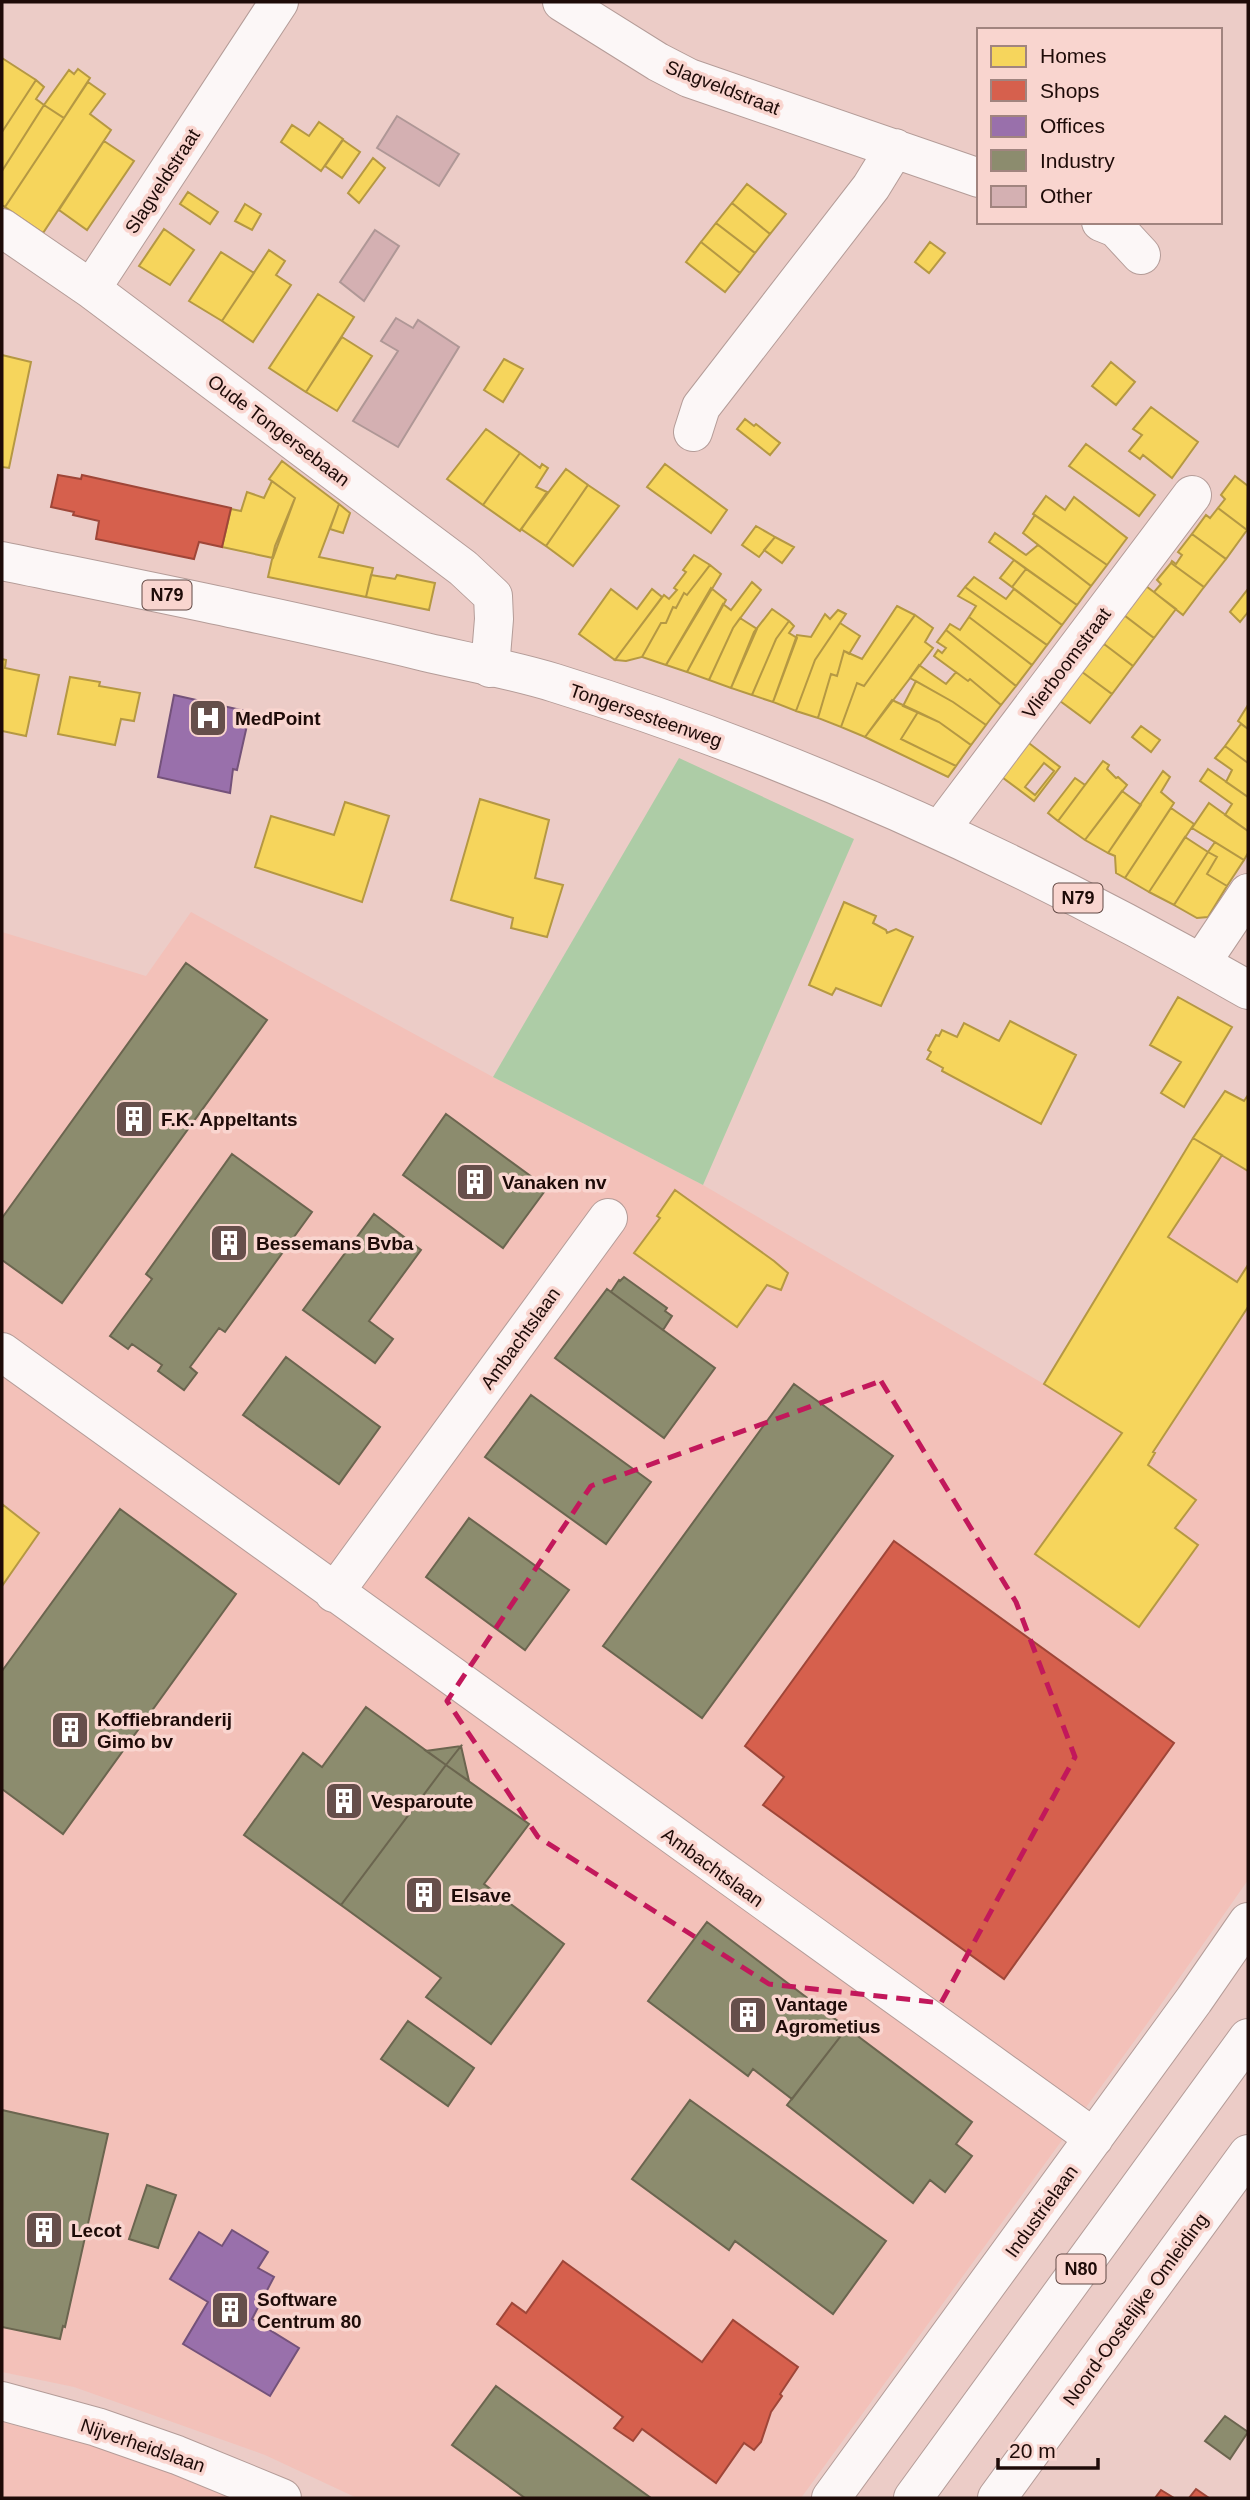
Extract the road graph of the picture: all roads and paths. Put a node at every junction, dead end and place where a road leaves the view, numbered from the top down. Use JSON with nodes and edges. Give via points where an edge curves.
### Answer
{"nodes":[{"id":1,"x":279,"y":2,"type":"edge"},
{"id":2,"x":562,"y":2,"type":"edge"},
{"id":3,"x":894,"y":148,"type":"junction"},
{"id":4,"x":977,"y":177,"type":"edge"},
{"id":5,"x":1106,"y":224,"type":"edge"},
{"id":6,"x":2,"y":228,"type":"edge"},
{"id":7,"x":1141,"y":255,"type":"dead end"},
{"id":8,"x":91,"y":289,"type":"junction"},
{"id":9,"x":693,"y":432,"type":"dead end"},
{"id":10,"x":1192,"y":495,"type":"dead end"},
{"id":11,"x":2,"y":561,"type":"edge"},
{"id":12,"x":490,"y":668,"type":"junction"},
{"id":13,"x":940,"y":830,"type":"junction"},
{"id":14,"x":1248,"y":893,"type":"edge"},
{"id":15,"x":1201,"y":963,"type":"junction"},
{"id":16,"x":1248,"y":990,"type":"edge"},
{"id":17,"x":608,"y":1218,"type":"dead end"},
{"id":18,"x":2,"y":1352,"type":"edge"},
{"id":19,"x":334,"y":1593,"type":"junction"},
{"id":20,"x":1248,"y":1922,"type":"edge"},
{"id":21,"x":1248,"y":2038,"type":"edge"},
{"id":22,"x":1094,"y":2138,"type":"junction"},
{"id":23,"x":1248,"y":2154,"type":"edge"},
{"id":24,"x":2,"y":2401,"type":"edge"},
{"id":25,"x":282,"y":2498,"type":"edge"},
{"id":26,"x":831,"y":2498,"type":"edge"},
{"id":27,"x":912,"y":2498,"type":"edge"},
{"id":28,"x":998,"y":2498,"type":"edge"}],
"edges":[{"from":1,"to":8,"type":"street","name":"Slagveldstraat"},
{"from":2,"to":3,"type":"street","name":"Slagveldstraat","via":[[689,78]]},
{"from":3,"to":4,"type":"street","name":"Slagveldstraat"},
{"from":3,"to":9,"type":"street","via":[[871,187],[701,407]]},
{"from":5,"to":7,"type":"street","via":[[1116,228]]},
{"from":6,"to":8,"type":"street","name":"Oude Tongersebaan"},
{"from":8,"to":12,"type":"street","name":"Oude Tongersebaan","via":[[453,561],[493,596]]},
{"from":10,"to":13,"type":"street","name":"Vlierboomstraat"},
{"from":11,"to":12,"type":"street","name":"Tongersesteenweg","number":"N79","via":[[332,629]]},
{"from":12,"to":13,"type":"street","name":"Tongersesteenweg","number":"N79","via":[[617,704],[831,783]]},
{"from":13,"to":15,"type":"street","name":"Tongersesteenweg","number":"N79"},
{"from":14,"to":15,"type":"street"},
{"from":15,"to":16,"type":"street","name":"Tongersesteenweg","number":"N79"},
{"from":17,"to":19,"type":"street","name":"Ambachtslaan"},
{"from":18,"to":19,"type":"street","name":"Ambachtslaan"},
{"from":19,"to":22,"type":"street","name":"Ambachtslaan"},
{"from":20,"to":22,"type":"street","name":"Industrielaan"},
{"from":21,"to":27,"type":"street","number":"N80"},
{"from":22,"to":26,"type":"street","name":"Industrielaan"},
{"from":23,"to":28,"type":"street","name":"Noord-Oostelijke Omleiding"},
{"from":24,"to":25,"type":"street","name":"Nijverheidslaan","via":[[97,2427]]}]}
